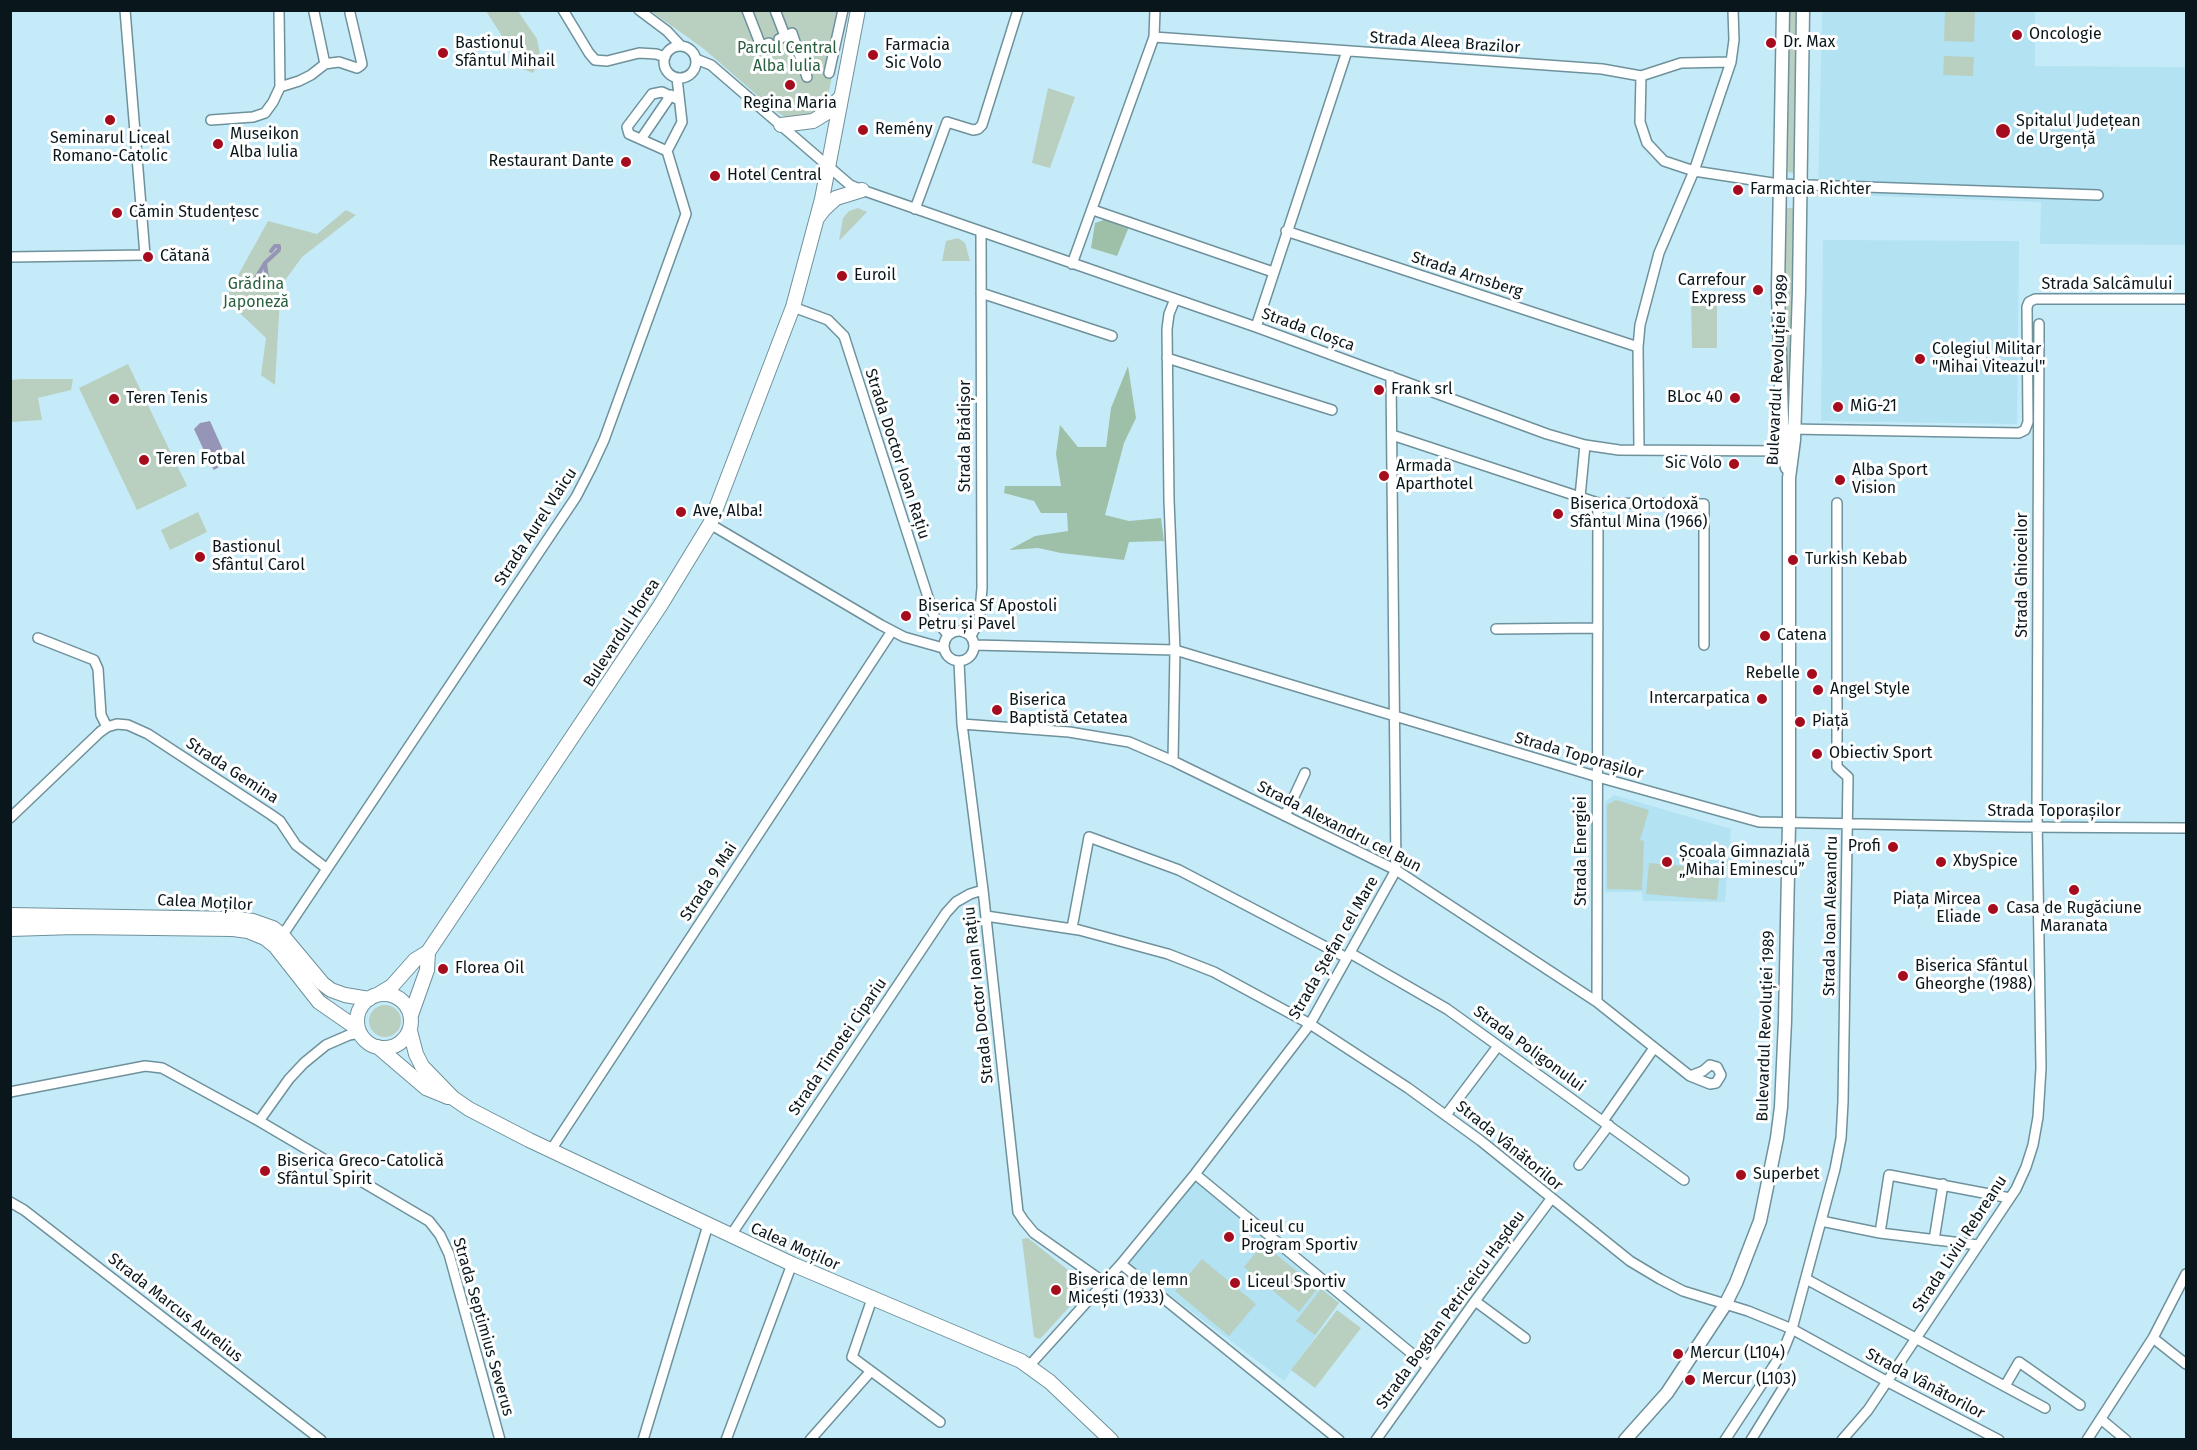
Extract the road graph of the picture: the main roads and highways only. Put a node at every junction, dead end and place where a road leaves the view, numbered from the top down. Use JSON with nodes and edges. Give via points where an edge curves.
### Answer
{"nodes":[{"id":1,"x":858,"y":10,"type":"edge"},
{"id":2,"x":1783,"y":10,"type":"edge"},
{"id":3,"x":1803,"y":10,"type":"edge"},
{"id":4,"x":840,"y":98,"type":"junction"},
{"id":5,"x":781,"y":125,"type":"road end"},
{"id":6,"x":862,"y":190,"type":"road end"},
{"id":7,"x":817,"y":219,"type":"junction"},
{"id":8,"x":1788,"y":429,"type":"junction"},
{"id":9,"x":10,"y":915,"type":"edge"},
{"id":10,"x":10,"y":929,"type":"edge"},
{"id":11,"x":279,"y":941,"type":"junction"},
{"id":12,"x":428,"y":952,"type":"junction"},
{"id":13,"x":373,"y":997,"type":"junction"},
{"id":14,"x":411,"y":1015,"type":"junction"},
{"id":15,"x":359,"y":1031,"type":"junction"},
{"id":16,"x":410,"y":1031,"type":"junction"},
{"id":17,"x":378,"y":1047,"type":"junction"},
{"id":18,"x":453,"y":1098,"type":"junction"},
{"id":19,"x":1111,"y":1440,"type":"edge"},
{"id":20,"x":1625,"y":1440,"type":"edge"}],
"edges":[{"from":1,"to":4,"type":"main road","name":"Bulevardul Horea"},
{"from":2,"to":8,"type":"main road","name":"Bulevardul Revoluției 1989","via":[[1778,303]]},
{"from":3,"to":8,"type":"main road","name":"Bulevardul Revoluției 1989","via":[[1800,185]]},
{"from":4,"to":5,"type":"main road","via":[[813,121]]},
{"from":4,"to":7,"type":"main road","name":"Bulevardul Horea"},
{"from":6,"to":7,"type":"main road","via":[[836,198]]},
{"from":7,"to":12,"type":"main road","name":"Bulevardul Horea","via":[[793,307],[710,524],[660,606]]},
{"from":8,"to":20,"type":"main road","name":"Bulevardul Revoluției 1989","via":[[1789,824],[1783,1078],[1777,1138],[1760,1221],[1725,1305],[1667,1393]]},
{"from":9,"to":11,"type":"main road","name":"Calea Moților","via":[[238,919],[263,923]]},
{"from":10,"to":11,"type":"main road","name":"Calea Moților","via":[[232,929]]},
{"from":11,"to":13,"type":"main road","name":"Calea Moților","via":[[331,990]]},
{"from":11,"to":15,"type":"main road","name":"Calea Moților","via":[[319,1002]]},
{"from":12,"to":13,"type":"main road","via":[[415,960],[392,986]]},
{"from":12,"to":14,"type":"main road","via":[[427,970]]},
{"from":13,"to":14,"type":"main road","name":"Calea Moților","via":[[385,994],[401,1000]]},
{"from":13,"to":15,"type":"main road","via":[[358,1012]]},
{"from":14,"to":16,"type":"main road","name":"Calea Moților"},
{"from":15,"to":17,"type":"main road","name":"Calea Moților","via":[[367,1043]]},
{"from":16,"to":17,"type":"main road","via":[[391,1048]]},
{"from":16,"to":18,"type":"main road","name":"Calea Moților","via":[[422,1066]]},
{"from":17,"to":18,"type":"main road","name":"Calea Moților","via":[[426,1088]]},
{"from":18,"to":19,"type":"main road","name":"Calea Moților","via":[[508,1130],[708,1225],[1029,1366]]}]}
